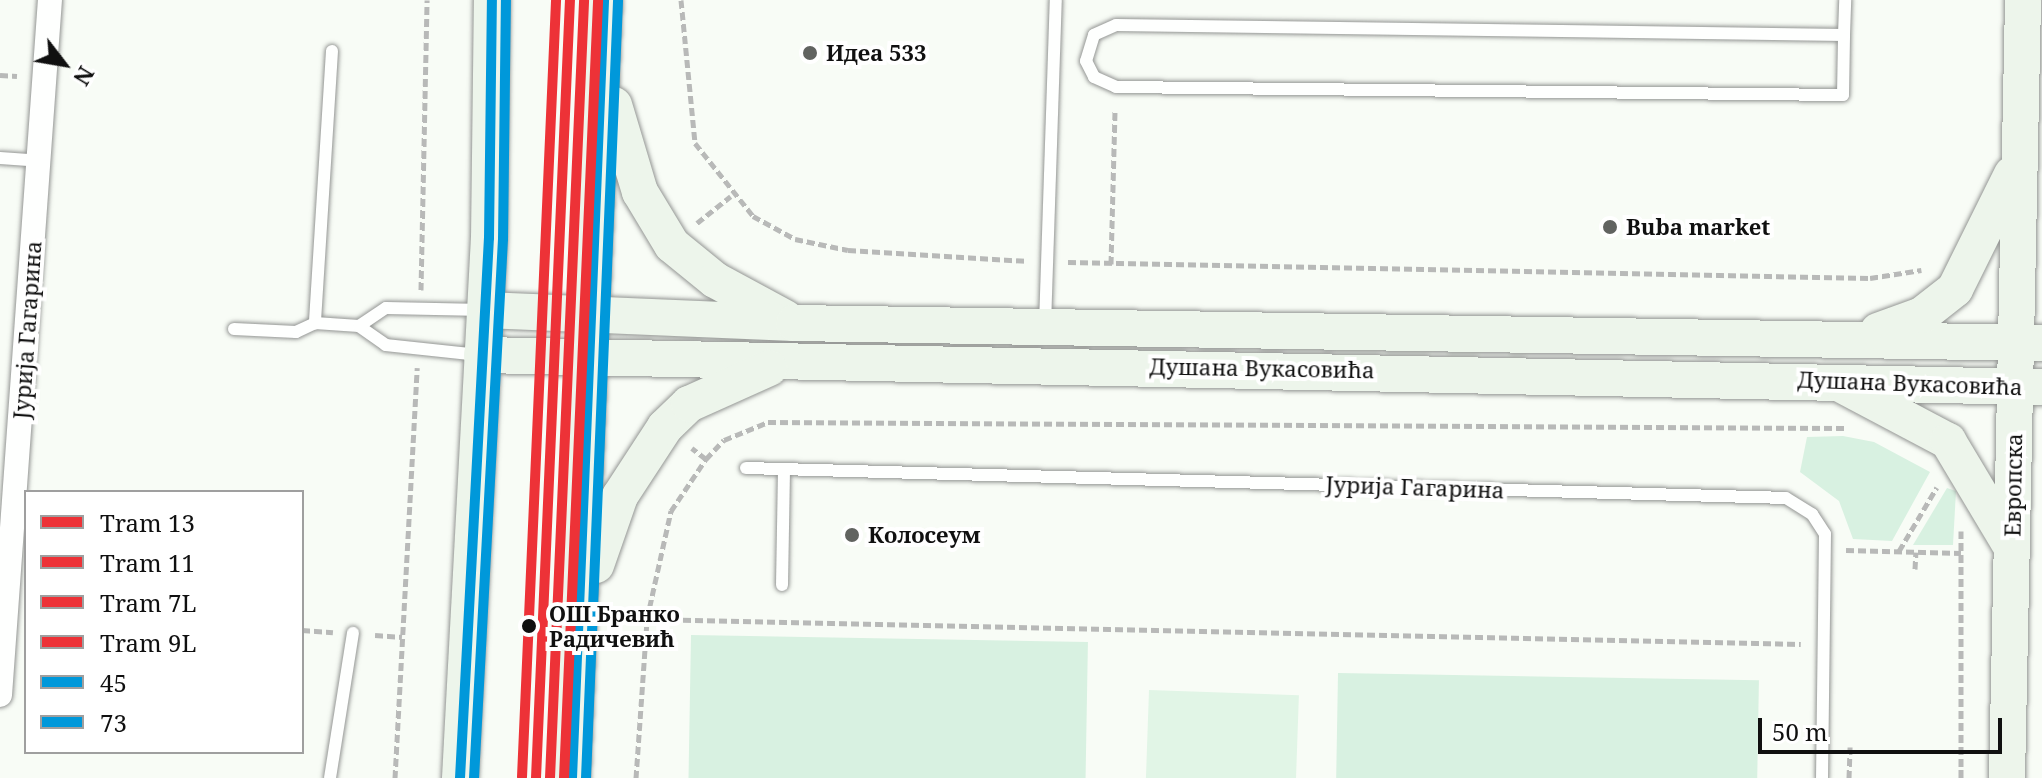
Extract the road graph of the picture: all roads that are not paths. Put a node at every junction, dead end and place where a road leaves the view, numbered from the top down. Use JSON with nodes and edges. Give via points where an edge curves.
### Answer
{"nodes":[{"id":1,"x":50,"y":0,"type":"edge"},
{"id":2,"x":492,"y":0,"type":"edge"},
{"id":3,"x":604,"y":0,"type":"edge"},
{"id":4,"x":1056,"y":0,"type":"edge"},
{"id":5,"x":1845,"y":0,"type":"edge"},
{"id":6,"x":2023,"y":0,"type":"edge"},
{"id":7,"x":1844,"y":35,"type":"junction"},
{"id":8,"x":332,"y":51,"type":"dead end"},
{"id":9,"x":603,"y":55,"type":"junction"},
{"id":10,"x":2020,"y":154,"type":"junction"},
{"id":11,"x":0,"y":158,"type":"edge"},
{"id":12,"x":39,"y":161,"type":"junction"},
{"id":13,"x":485,"y":310,"type":"junction"},
{"id":14,"x":595,"y":316,"type":"junction"},
{"id":15,"x":315,"y":323,"type":"junction"},
{"id":16,"x":794,"y":323,"type":"junction"},
{"id":17,"x":359,"y":326,"type":"junction"},
{"id":18,"x":1045,"y":326,"type":"junction"},
{"id":19,"x":234,"y":329,"type":"dead end"},
{"id":20,"x":1858,"y":338,"type":"junction"},
{"id":21,"x":2029,"y":342,"type":"edge"},
{"id":22,"x":482,"y":355,"type":"junction"},
{"id":23,"x":795,"y":358,"type":"junction"},
{"id":24,"x":594,"y":363,"type":"junction"},
{"id":25,"x":1828,"y":379,"type":"junction"},
{"id":26,"x":2028,"y":387,"type":"edge"},
{"id":27,"x":746,"y":468,"type":"dead end"},
{"id":28,"x":784,"y":470,"type":"junction"},
{"id":29,"x":6,"y":545,"type":"edge"},
{"id":30,"x":2012,"y":548,"type":"junction"},
{"id":31,"x":782,"y":585,"type":"dead end"},
{"id":32,"x":582,"y":613,"type":"junction"},
{"id":33,"x":353,"y":633,"type":"dead end"},
{"id":34,"x":0,"y":695,"type":"edge"},
{"id":35,"x":330,"y":778,"type":"edge"},
{"id":36,"x":460,"y":778,"type":"edge"},
{"id":37,"x":572,"y":778,"type":"edge"},
{"id":38,"x":1822,"y":778,"type":"edge"},
{"id":39,"x":2007,"y":778,"type":"edge"}],
"edges":[{"from":1,"to":12,"type":"street","name":"Јурија Гагарина"},
{"from":2,"to":13,"type":"street"},
{"from":3,"to":9,"type":"street"},
{"from":4,"to":18,"type":"lane"},
{"from":5,"to":7,"type":"lane"},
{"from":6,"to":10,"type":"street","name":"Европска"},
{"from":7,"to":7,"type":"lane","via":[[1110,26],[1094,35],[1086,61],[1094,77],[1113,86],[1843,95]]},
{"from":8,"to":15,"type":"lane"},
{"from":9,"to":14,"type":"street"},
{"from":9,"to":16,"type":"street","via":[[640,192],[672,245],[715,280]]},
{"from":10,"to":20,"type":"street","via":[[1955,289],[1922,315]]},
{"from":10,"to":21,"type":"street","name":"Европска"},
{"from":11,"to":12,"type":"lane"},
{"from":12,"to":29,"type":"street","name":"Јурија Гагарина"},
{"from":13,"to":14,"type":"street","name":"Душана Вукасовића"},
{"from":13,"to":17,"type":"lane","via":[[386,308]]},
{"from":13,"to":22,"type":"street"},
{"from":14,"to":16,"type":"street","name":"Душана Вукасовића"},
{"from":14,"to":24,"type":"street"},
{"from":15,"to":17,"type":"lane"},
{"from":15,"to":19,"type":"lane","via":[[296,332]]},
{"from":16,"to":18,"type":"street","name":"Душана Вукасовића"},
{"from":17,"to":22,"type":"lane","via":[[386,345]]},
{"from":18,"to":20,"type":"street","name":"Душана Вукасовића"},
{"from":20,"to":21,"type":"street","name":"Душана Вукасовића"},
{"from":21,"to":26,"type":"street","name":"Европска"},
{"from":22,"to":24,"type":"street","name":"Душана Вукасовића"},
{"from":22,"to":36,"type":"street"},
{"from":23,"to":24,"type":"street","name":"Душана Вукасовића"},
{"from":23,"to":25,"type":"street","name":"Душана Вукасовића"},
{"from":23,"to":32,"type":"street","via":[[689,404],[665,427],[620,496]]},
{"from":24,"to":32,"type":"street"},
{"from":25,"to":26,"type":"street","name":"Душана Вукасовића"},
{"from":25,"to":30,"type":"street","via":[[1948,441]]},
{"from":26,"to":30,"type":"street","name":"Европска"},
{"from":27,"to":28,"type":"lane","name":"Јурија Гагарина"},
{"from":28,"to":31,"type":"lane"},
{"from":28,"to":38,"type":"lane","name":"Јурија Гагарина","via":[[1786,498],[1812,514],[1825,550]]},
{"from":29,"to":34,"type":"street","name":"Јурија Гагарина"},
{"from":30,"to":39,"type":"street","name":"Европска"},
{"from":32,"to":37,"type":"street"},
{"from":33,"to":35,"type":"lane"}]}
